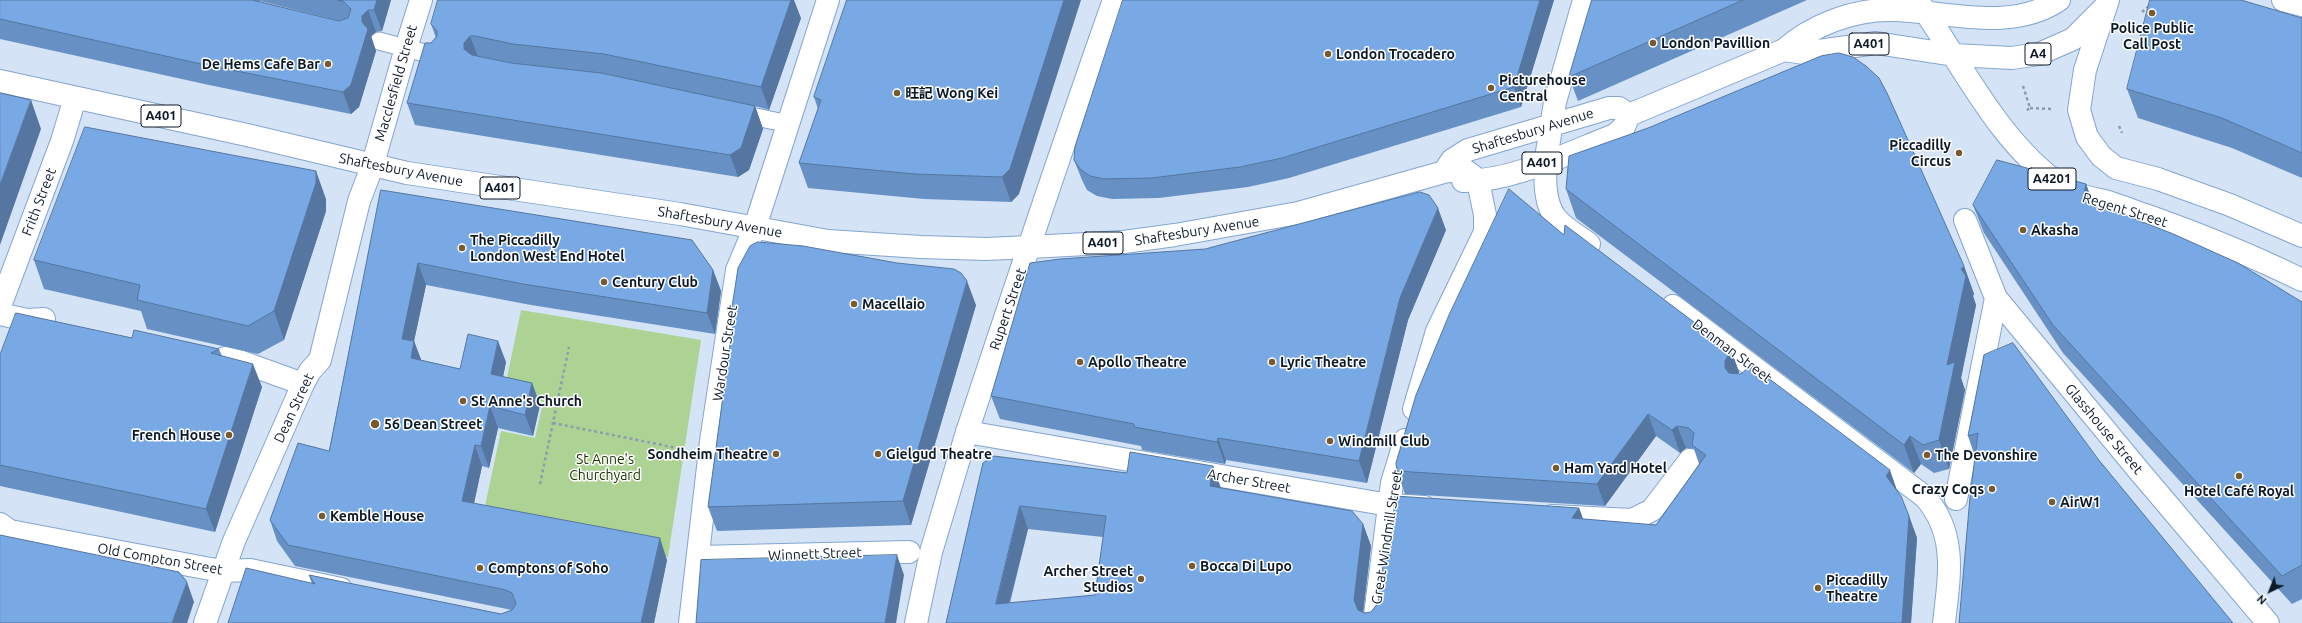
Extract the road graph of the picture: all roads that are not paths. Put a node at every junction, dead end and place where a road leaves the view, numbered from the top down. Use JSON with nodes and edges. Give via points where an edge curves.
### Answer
{"nodes":[{"id":1,"x":421,"y":0,"type":"edge"},
{"id":2,"x":828,"y":0,"type":"edge"},
{"id":3,"x":1114,"y":0,"type":"edge"},
{"id":4,"x":1584,"y":0,"type":"edge"},
{"id":5,"x":2058,"y":0,"type":"edge"},
{"id":6,"x":2284,"y":0,"type":"edge"},
{"id":7,"x":2109,"y":2,"type":"edge"},
{"id":8,"x":2302,"y":5,"type":"edge"},
{"id":9,"x":1922,"y":6,"type":"edge"},
{"id":10,"x":379,"y":41,"type":"dead end"},
{"id":11,"x":406,"y":48,"type":"junction"},
{"id":12,"x":1784,"y":50,"type":"junction"},
{"id":13,"x":1954,"y":55,"type":"junction"},
{"id":14,"x":436,"y":56,"type":"edge"},
{"id":15,"x":0,"y":81,"type":"edge"},
{"id":16,"x":76,"y":98,"type":"junction"},
{"id":17,"x":720,"y":109,"type":"edge"},
{"id":18,"x":1629,"y":115,"type":"junction"},
{"id":19,"x":789,"y":124,"type":"junction"},
{"id":20,"x":1549,"y":142,"type":"junction"},
{"id":21,"x":372,"y":167,"type":"junction"},
{"id":22,"x":1444,"y":172,"type":"junction"},
{"id":23,"x":1478,"y":181,"type":"junction"},
{"id":24,"x":1965,"y":220,"type":"dead end"},
{"id":25,"x":755,"y":227,"type":"junction"},
{"id":26,"x":2302,"y":236,"type":"edge"},
{"id":27,"x":1030,"y":248,"type":"junction"},
{"id":28,"x":1603,"y":254,"type":"edge"},
{"id":29,"x":2302,"y":280,"type":"edge"},
{"id":30,"x":1655,"y":293,"type":"edge"},
{"id":31,"x":1996,"y":298,"type":"junction"},
{"id":32,"x":0,"y":306,"type":"edge"},
{"id":33,"x":0,"y":314,"type":"edge"},
{"id":34,"x":66,"y":324,"type":"edge"},
{"id":35,"x":203,"y":354,"type":"edge"},
{"id":36,"x":303,"y":384,"type":"junction"},
{"id":37,"x":967,"y":432,"type":"junction"},
{"id":38,"x":1690,"y":460,"type":"dead end"},
{"id":39,"x":1956,"y":499,"type":"dead end"},
{"id":40,"x":1389,"y":505,"type":"junction"},
{"id":41,"x":1444,"y":509,"type":"edge"},
{"id":42,"x":1533,"y":515,"type":"edge"},
{"id":43,"x":0,"y":524,"type":"edge"},
{"id":44,"x":931,"y":552,"type":"junction"},
{"id":45,"x":698,"y":557,"type":"junction"},
{"id":46,"x":224,"y":572,"type":"junction"},
{"id":47,"x":357,"y":592,"type":"edge"},
{"id":48,"x":205,"y":623,"type":"edge"},
{"id":49,"x":690,"y":623,"type":"edge"},
{"id":50,"x":916,"y":623,"type":"edge"},
{"id":51,"x":1374,"y":623,"type":"edge"},
{"id":52,"x":1944,"y":623,"type":"edge"},
{"id":53,"x":2268,"y":623,"type":"edge"}],
"edges":[{"from":1,"to":11,"type":"street","name":"Macclesfield Street"},
{"from":2,"to":19,"type":"street","name":"Wardour Street"},
{"from":3,"to":27,"type":"street","name":"Rupert Street","via":[[1053,172]]},
{"from":4,"to":20,"type":"street","via":[[1555,102]]},
{"from":5,"to":9,"type":"street","via":[[2036,12],[1996,19]]},
{"from":6,"to":8,"type":"street"},
{"from":7,"to":13,"type":"street","number":"A4","via":[[2073,38],[2039,54],[2012,58]]},
{"from":7,"to":26,"type":"street","via":[[2085,70],[2079,110],[2087,137],[2107,163],[2127,172],[2158,179],[2230,205]]},
{"from":9,"to":12,"type":"street","via":[[1870,11],[1830,22],[1801,36]]},
{"from":9,"to":13,"type":"street","name":"Regent Street"},
{"from":10,"to":11,"type":"lane"},
{"from":11,"to":14,"type":"lane"},
{"from":11,"to":21,"type":"street","name":"Macclesfield Street"},
{"from":12,"to":13,"type":"street","number":"A401","via":[[1804,53],[1876,43]]},
{"from":12,"to":18,"type":"street"},
{"from":13,"to":29,"type":"street","name":"Regent Street","number":"A4201","via":[[2005,130],[2024,152],[2064,187],[2079,196],[2108,202],[2200,234]]},
{"from":15,"to":16,"type":"street","name":"Shaftesbury Avenue","number":"A401"},
{"from":16,"to":21,"type":"street","name":"Shaftesbury Avenue","number":"A401","via":[[247,135]]},
{"from":16,"to":32,"type":"street","name":"Frith Street"},
{"from":17,"to":19,"type":"lane"},
{"from":18,"to":20,"type":"street","name":"Shaftesbury Avenue","number":"A401","via":[[1619,108],[1609,108]]},
{"from":18,"to":20,"type":"street","name":"Shaftesbury Avenue","number":"A401","via":[[1624,127],[1615,135]]},
{"from":19,"to":25,"type":"street","name":"Wardour Street"},
{"from":20,"to":22,"type":"street","name":"Shaftesbury Avenue","number":"A401","via":[[1468,150],[1452,160]]},
{"from":20,"to":23,"type":"street","name":"Shaftesbury Avenue","number":"A401"},
{"from":20,"to":28,"type":"street","via":[[1549,199],[1556,218]]},
{"from":21,"to":25,"type":"street","name":"Shaftesbury Avenue","number":"A401"},
{"from":21,"to":36,"type":"street","name":"Dean Street","via":[[359,201],[320,360]]},
{"from":22,"to":23,"type":"street","name":"Shaftesbury Avenue","number":"A401","via":[[1461,181]]},
{"from":22,"to":27,"type":"street","name":"Shaftesbury Avenue","number":"A401","via":[[1271,219],[1124,242]]},
{"from":23,"to":40,"type":"street","name":"Great Windmill Street","via":[[1485,215],[1485,232],[1437,331],[1392,483]]},
{"from":24,"to":31,"type":"street","name":"Glasshouse Street"},
{"from":25,"to":27,"type":"street","name":"Shaftesbury Avenue","number":"A401","via":[[828,241],[921,247]]},
{"from":25,"to":45,"type":"street","name":"Wardour Street","via":[[738,270],[712,441]]},
{"from":27,"to":37,"type":"street","name":"Rupert Street"},
{"from":30,"to":52,"type":"street","name":"Denman Street","via":[[1925,497],[1936,509],[1944,525],[1951,565]]},
{"from":31,"to":39,"type":"street"},
{"from":31,"to":53,"type":"street","name":"Glasshouse Street"},
{"from":33,"to":34,"type":"street"},
{"from":35,"to":36,"type":"street","via":[[242,362]]},
{"from":36,"to":46,"type":"street","name":"Dean Street","via":[[234,542]]},
{"from":37,"to":40,"type":"street","name":"Archer Street"},
{"from":37,"to":44,"type":"street","name":"Rupert Street"},
{"from":38,"to":42,"type":"street","via":[[1652,510],[1632,520]]},
{"from":40,"to":41,"type":"street","name":"Archer Street"},
{"from":40,"to":51,"type":"street","name":"Great Windmill Street"},
{"from":43,"to":46,"type":"street","name":"Old Compton Street","via":[[10,531]]},
{"from":44,"to":45,"type":"street","name":"Winnett Street"},
{"from":44,"to":50,"type":"street","name":"Rupert Street"},
{"from":45,"to":49,"type":"street","name":"Wardour Street"},
{"from":46,"to":47,"type":"street","name":"Old Compton Street","via":[[250,570]]},
{"from":46,"to":48,"type":"street","name":"Dean Street"}]}
